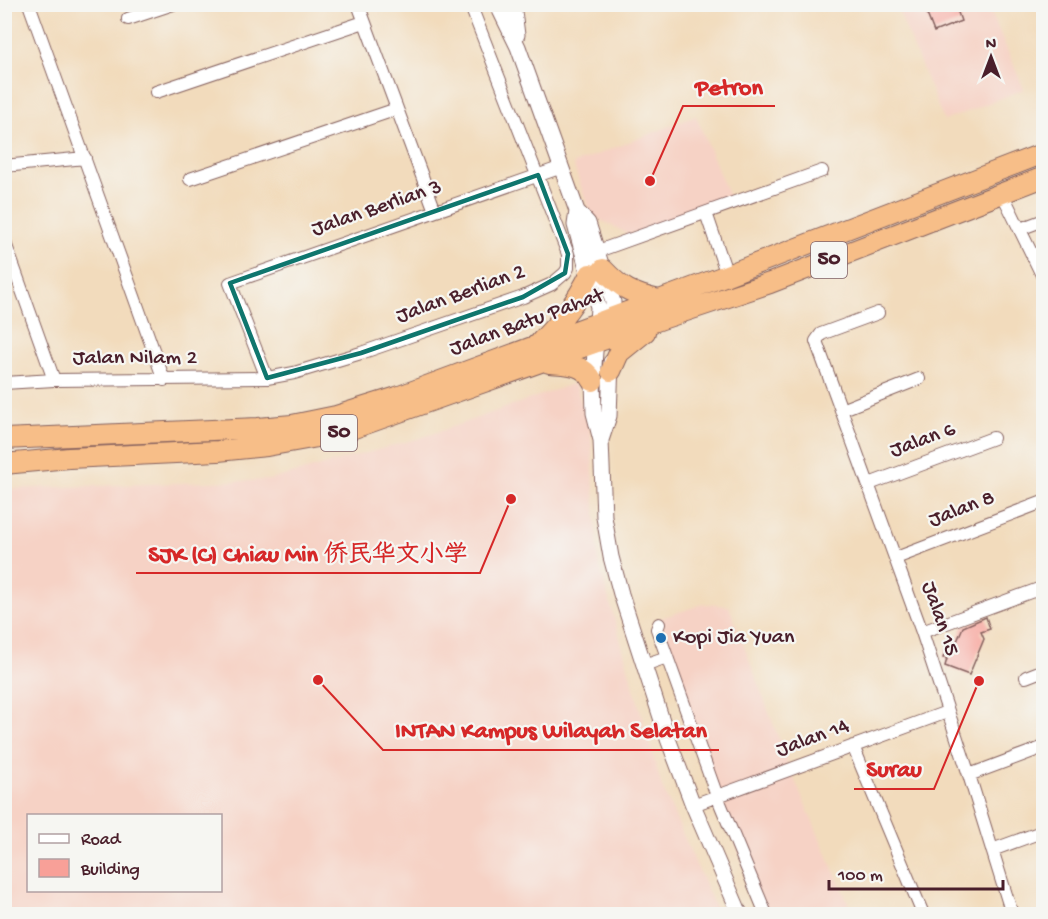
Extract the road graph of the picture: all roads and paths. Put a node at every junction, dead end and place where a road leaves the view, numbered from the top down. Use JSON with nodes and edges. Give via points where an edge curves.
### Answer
{"nodes":[{"id":1,"x":29,"y":4,"type":"edge"},
{"id":2,"x":173,"y":4,"type":"edge"},
{"id":3,"x":358,"y":4,"type":"edge"},
{"id":4,"x":470,"y":4,"type":"edge"},
{"id":5,"x":496,"y":4,"type":"edge"},
{"id":6,"x":513,"y":4,"type":"edge"},
{"id":7,"x":128,"y":20,"type":"dead end"},
{"id":8,"x":364,"y":22,"type":"junction"},
{"id":9,"x":518,"y":47,"type":"junction"},
{"id":10,"x":156,"y":92,"type":"dead end"},
{"id":11,"x":397,"y":109,"type":"junction"},
{"id":12,"x":1044,"y":153,"type":"edge"},
{"id":13,"x":85,"y":158,"type":"junction"},
{"id":14,"x":4,"y":166,"type":"edge"},
{"id":15,"x":562,"y":167,"type":"junction"},
{"id":16,"x":822,"y":171,"type":"dead end"},
{"id":17,"x":538,"y":175,"type":"junction"},
{"id":18,"x":1044,"y":177,"type":"edge"},
{"id":19,"x":190,"y":179,"type":"dead end"},
{"id":20,"x":1002,"y":193,"type":"junction"},
{"id":21,"x":435,"y":211,"type":"junction"},
{"id":22,"x":577,"y":211,"type":"junction"},
{"id":23,"x":706,"y":213,"type":"junction"},
{"id":24,"x":1044,"y":220,"type":"edge"},
{"id":25,"x":1020,"y":229,"type":"junction"},
{"id":26,"x":4,"y":240,"type":"edge"},
{"id":27,"x":597,"y":265,"type":"junction"},
{"id":28,"x":724,"y":266,"type":"junction"},
{"id":29,"x":10,"y":277,"type":"edge"},
{"id":30,"x":1044,"y":279,"type":"edge"},
{"id":31,"x":660,"y":309,"type":"junction"},
{"id":32,"x":878,"y":313,"type":"dead end"},
{"id":33,"x":605,"y":320,"type":"junction"},
{"id":34,"x":604,"y":341,"type":"junction"},
{"id":35,"x":540,"y":354,"type":"junction"},
{"id":36,"x":602,"y":376,"type":"junction"},
{"id":37,"x":267,"y":378,"type":"junction"},
{"id":38,"x":919,"y":379,"type":"dead end"},
{"id":39,"x":54,"y":380,"type":"junction"},
{"id":40,"x":165,"y":380,"type":"junction"},
{"id":41,"x":4,"y":383,"type":"edge"},
{"id":42,"x":841,"y":410,"type":"junction"},
{"id":43,"x":99,"y":434,"type":"junction"},
{"id":44,"x":32,"y":437,"type":"junction"},
{"id":45,"x":993,"y":438,"type":"dead end"},
{"id":46,"x":4,"y":439,"type":"edge"},
{"id":47,"x":69,"y":458,"type":"junction"},
{"id":48,"x":4,"y":464,"type":"edge"},
{"id":49,"x":869,"y":484,"type":"junction"},
{"id":50,"x":1043,"y":502,"type":"edge"},
{"id":51,"x":896,"y":558,"type":"junction"},
{"id":52,"x":1044,"y":587,"type":"edge"},
{"id":53,"x":658,"y":624,"type":"dead end"},
{"id":54,"x":922,"y":632,"type":"junction"},
{"id":55,"x":667,"y":657,"type":"junction"},
{"id":56,"x":644,"y":665,"type":"junction"},
{"id":57,"x":1044,"y":670,"type":"edge"},
{"id":58,"x":1026,"y":677,"type":"dead end"},
{"id":59,"x":947,"y":712,"type":"junction"},
{"id":60,"x":853,"y":746,"type":"junction"},
{"id":61,"x":1044,"y":747,"type":"edge"},
{"id":62,"x":969,"y":775,"type":"junction"},
{"id":63,"x":717,"y":796,"type":"junction"},
{"id":64,"x":693,"y":805,"type":"junction"},
{"id":65,"x":1044,"y":831,"type":"edge"},
{"id":66,"x":992,"y":850,"type":"junction"},
{"id":67,"x":741,"y":915,"type":"edge"},
{"id":68,"x":766,"y":915,"type":"edge"},
{"id":69,"x":923,"y":915,"type":"edge"},
{"id":70,"x":1011,"y":915,"type":"edge"}],
"edges":[{"from":1,"to":13,"type":"street"},
{"from":2,"to":7,"type":"street"},
{"from":3,"to":8,"type":"street"},
{"from":4,"to":17,"type":"street","name":"Jalan Berlian 2"},
{"from":5,"to":9,"type":"street"},
{"from":6,"to":9,"type":"street"},
{"from":8,"to":10,"type":"street"},
{"from":8,"to":11,"type":"street"},
{"from":9,"to":15,"type":"street"},
{"from":11,"to":19,"type":"street"},
{"from":11,"to":21,"type":"street"},
{"from":12,"to":28,"type":"highway","name":"Jalan Batu Pahat","number":"50"},
{"from":13,"to":14,"type":"street"},
{"from":13,"to":40,"type":"street"},
{"from":15,"to":17,"type":"street","name":"Jalan Berlian 3"},
{"from":15,"to":22,"type":"street"},
{"from":16,"to":23,"type":"street"},
{"from":17,"to":21,"type":"street","name":"Jalan Berlian 3"},
{"from":17,"to":37,"type":"street","name":"Jalan Berlian 2","via":[[570,260],[560,278],[523,297],[361,353]]},
{"from":18,"to":20,"type":"highway","name":"Jalan Batu Pahat","number":"50"},
{"from":20,"to":25,"type":"street"},
{"from":20,"to":31,"type":"highway","name":"Jalan Batu Pahat","number":"50","via":[[770,283]]},
{"from":21,"to":37,"type":"street","name":"Jalan Berlian 3","via":[[230,283]]},
{"from":22,"to":27,"type":"street","via":[[588,224]]},
{"from":22,"to":27,"type":"street","via":[[575,225]]},
{"from":23,"to":27,"type":"street"},
{"from":23,"to":28,"type":"street"},
{"from":24,"to":25,"type":"street"},
{"from":25,"to":30,"type":"street"},
{"from":26,"to":29,"type":"street"},
{"from":27,"to":31,"type":"highway","via":[[620,286]]},
{"from":27,"to":33,"type":"street","via":[[613,302]]},
{"from":27,"to":35,"type":"highway"},
{"from":28,"to":31,"type":"highway","name":"Jalan Batu Pahat","number":"50"},
{"from":29,"to":39,"type":"street"},
{"from":31,"to":33,"type":"highway","name":"Jalan Batu Pahat","number":"50"},
{"from":31,"to":34,"type":"highway","name":"Jalan Batu Pahat","number":"50"},
{"from":31,"to":36,"type":"highway"},
{"from":32,"to":42,"type":"street","name":"Jalan 15","via":[[821,334],[816,341]]},
{"from":33,"to":34,"type":"street"},
{"from":33,"to":35,"type":"highway","name":"Jalan Batu Pahat","number":"50"},
{"from":34,"to":35,"type":"highway","name":"Jalan Batu Pahat","number":"50"},
{"from":34,"to":36,"type":"street"},
{"from":35,"to":36,"type":"highway"},
{"from":35,"to":43,"type":"highway","name":"Jalan Batu Pahat","number":"50","via":[[336,416],[258,429]]},
{"from":35,"to":47,"type":"highway","name":"Jalan Batu Pahat","number":"50","via":[[340,433],[309,440],[218,451]]},
{"from":36,"to":56,"type":"street","via":[[594,413],[601,440],[604,517],[611,557]]},
{"from":37,"to":40,"type":"street","name":"Jalan Nilam 2"},
{"from":38,"to":42,"type":"street"},
{"from":39,"to":40,"type":"street","name":"Jalan Nilam 2"},
{"from":39,"to":41,"type":"street","name":"Jalan Nilam 2"},
{"from":42,"to":49,"type":"street","name":"Jalan 15"},
{"from":43,"to":44,"type":"highway","name":"Jalan Batu Pahat","number":"50"},
{"from":43,"to":47,"type":"highway"},
{"from":44,"to":46,"type":"highway","name":"Jalan Batu Pahat","number":"50"},
{"from":44,"to":47,"type":"highway","via":[[62,449]]},
{"from":45,"to":49,"type":"street","name":"Jalan 6"},
{"from":47,"to":48,"type":"highway","name":"Jalan Batu Pahat","number":"50"},
{"from":49,"to":51,"type":"street","name":"Jalan 15"},
{"from":50,"to":51,"type":"street","name":"Jalan 8"},
{"from":51,"to":54,"type":"street","name":"Jalan 15"},
{"from":52,"to":54,"type":"street"},
{"from":53,"to":55,"type":"street"},
{"from":54,"to":59,"type":"street","name":"Jalan 15"},
{"from":55,"to":56,"type":"street"},
{"from":55,"to":63,"type":"street"},
{"from":56,"to":64,"type":"street"},
{"from":57,"to":58,"type":"street"},
{"from":59,"to":60,"type":"street","name":"Jalan 14"},
{"from":59,"to":62,"type":"street","name":"Jalan 15"},
{"from":60,"to":63,"type":"street","name":"Jalan 14"},
{"from":60,"to":69,"type":"street"},
{"from":61,"to":62,"type":"street"},
{"from":62,"to":66,"type":"street","name":"Jalan 15"},
{"from":63,"to":64,"type":"street","name":"Jalan 14"},
{"from":63,"to":68,"type":"street"},
{"from":64,"to":67,"type":"street"},
{"from":65,"to":66,"type":"street"},
{"from":66,"to":70,"type":"street","name":"Jalan 15"}]}
